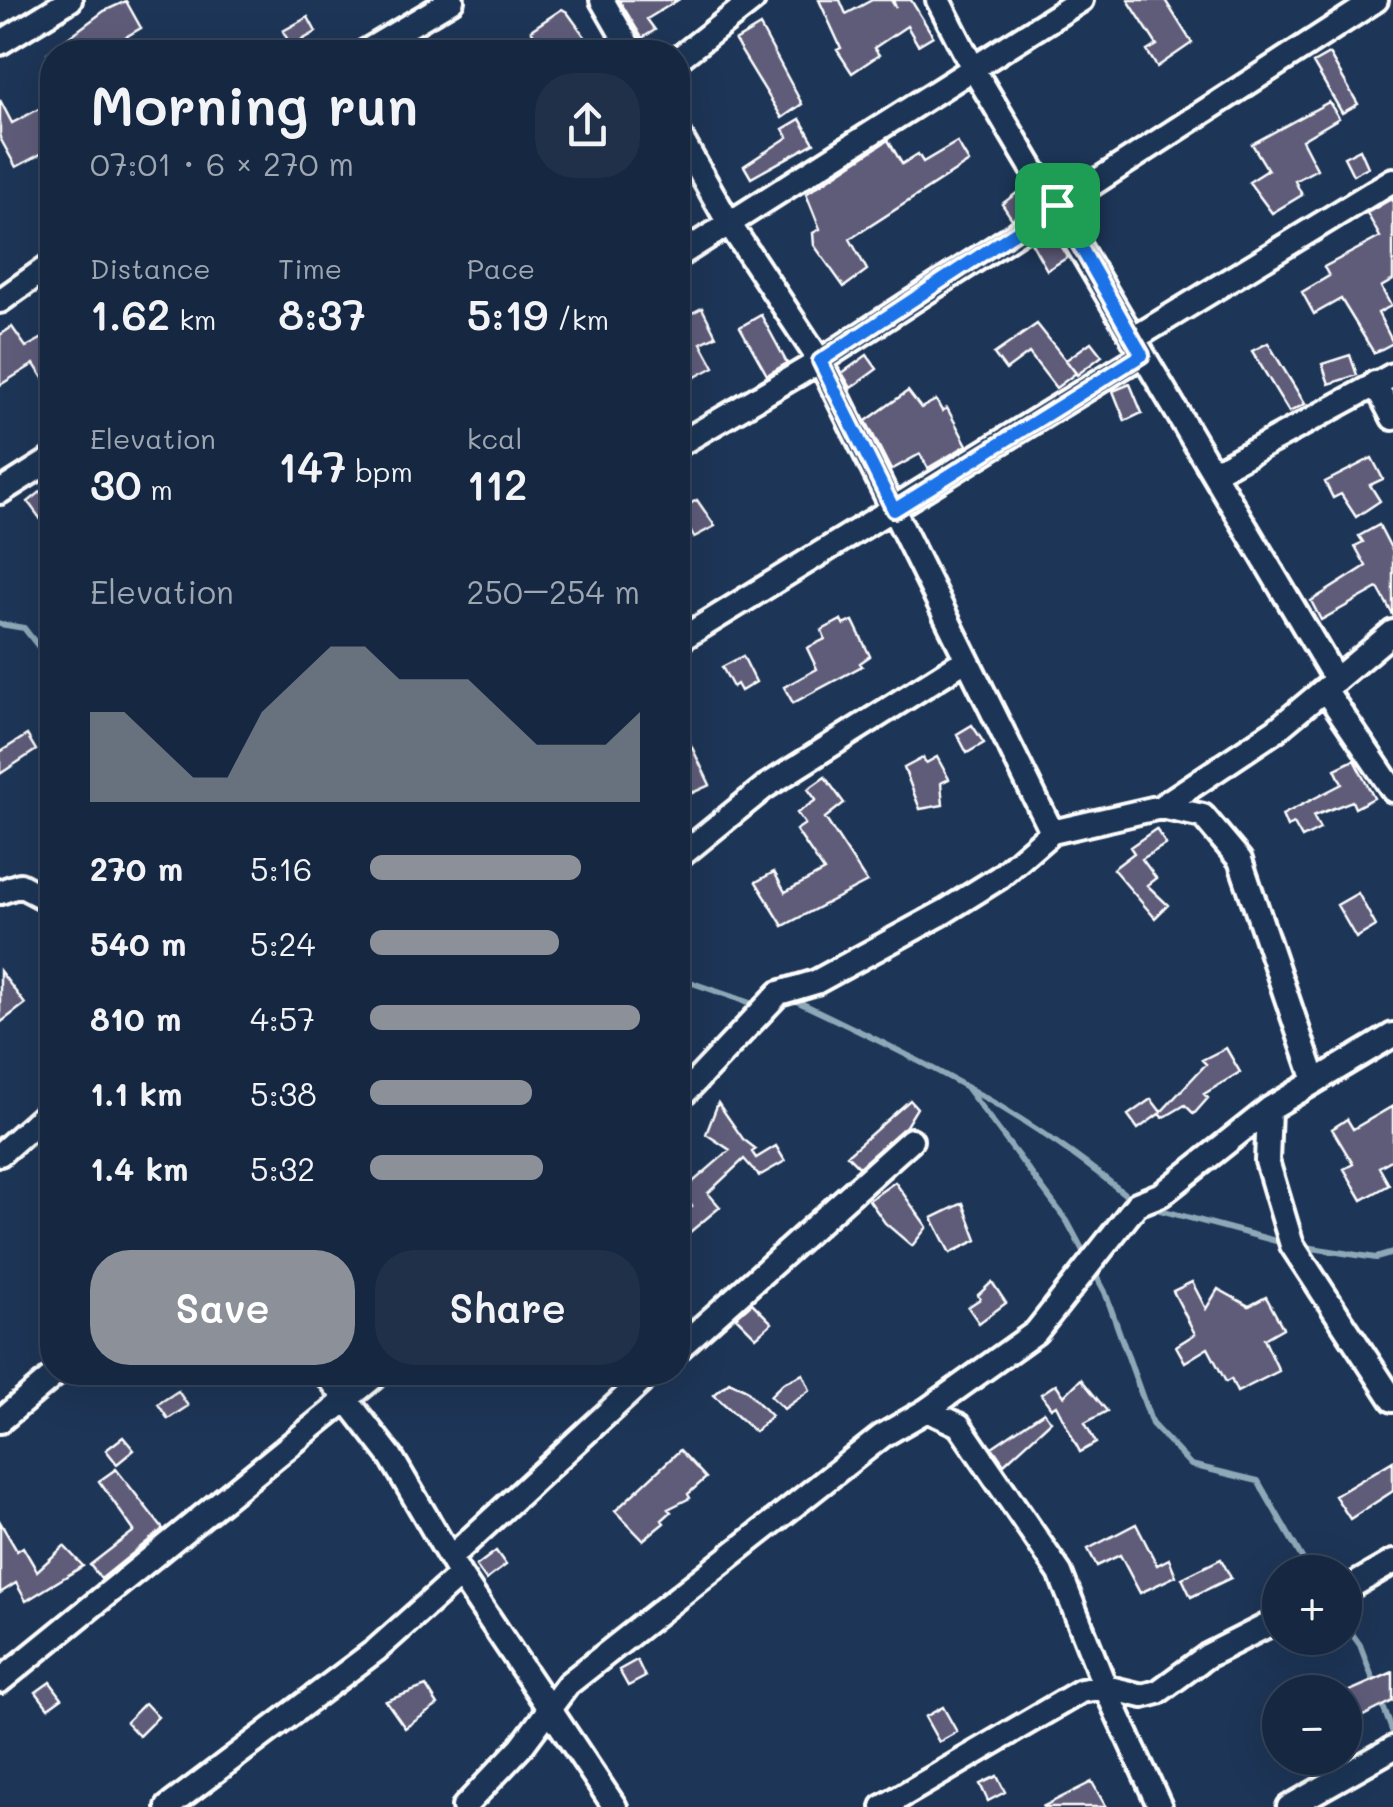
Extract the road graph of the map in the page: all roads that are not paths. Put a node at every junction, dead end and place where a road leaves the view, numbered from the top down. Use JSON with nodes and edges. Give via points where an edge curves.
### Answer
{"nodes":[{"id":1,"x":70,"y":0,"type":"edge"},
{"id":2,"x":452,"y":0,"type":"edge"},
{"id":3,"x":602,"y":0,"type":"edge"},
{"id":4,"x":753,"y":0,"type":"edge"},
{"id":5,"x":938,"y":0,"type":"edge"},
{"id":6,"x":1081,"y":0,"type":"edge"},
{"id":7,"x":1376,"y":0,"type":"edge"},
{"id":8,"x":385,"y":40,"type":"edge"},
{"id":9,"x":625,"y":40,"type":"edge"},
{"id":10,"x":0,"y":43,"type":"edge"},
{"id":11,"x":690,"y":50,"type":"edge"},
{"id":12,"x":974,"y":70,"type":"junction"},
{"id":13,"x":690,"y":153,"type":"edge"},
{"id":14,"x":1393,"y":180,"type":"edge"},
{"id":15,"x":1057,"y":205,"type":"junction"},
{"id":16,"x":730,"y":225,"type":"junction"},
{"id":17,"x":690,"y":249,"type":"edge"},
{"id":18,"x":40,"y":273,"type":"edge"},
{"id":19,"x":0,"y":301,"type":"edge"},
{"id":20,"x":1137,"y":347,"type":"junction"},
{"id":21,"x":820,"y":361,"type":"junction"},
{"id":22,"x":1384,"y":379,"type":"edge"},
{"id":23,"x":1393,"y":418,"type":"edge"},
{"id":24,"x":690,"y":439,"type":"edge"},
{"id":25,"x":40,"y":467,"type":"edge"},
{"id":26,"x":1215,"y":472,"type":"junction"},
{"id":27,"x":0,"y":492,"type":"edge"},
{"id":28,"x":894,"y":510,"type":"junction"},
{"id":29,"x":1393,"y":632,"type":"edge"},
{"id":30,"x":690,"y":634,"type":"edge"},
{"id":31,"x":964,"y":661,"type":"junction"},
{"id":32,"x":1331,"y":686,"type":"junction"},
{"id":33,"x":1393,"y":790,"type":"edge"},
{"id":34,"x":1161,"y":806,"type":"junction"},
{"id":35,"x":1052,"y":832,"type":"junction"},
{"id":36,"x":690,"y":848,"type":"edge"},
{"id":37,"x":0,"y":892,"type":"edge"},
{"id":38,"x":40,"y":896,"type":"edge"},
{"id":39,"x":1393,"y":1035,"type":"edge"},
{"id":40,"x":1315,"y":1081,"type":"junction"},
{"id":41,"x":690,"y":1087,"type":"edge"},
{"id":42,"x":1268,"y":1109,"type":"junction"},
{"id":43,"x":40,"y":1119,"type":"edge"},
{"id":44,"x":912,"y":1140,"type":"dead end"},
{"id":45,"x":0,"y":1154,"type":"edge"},
{"id":46,"x":690,"y":1338,"type":"edge"},
{"id":47,"x":43,"y":1385,"type":"edge"},
{"id":48,"x":336,"y":1385,"type":"edge"},
{"id":49,"x":366,"y":1385,"type":"edge"},
{"id":50,"x":639,"y":1385,"type":"edge"},
{"id":51,"x":349,"y":1400,"type":"junction"},
{"id":52,"x":1393,"y":1400,"type":"edge"},
{"id":53,"x":928,"y":1410,"type":"junction"},
{"id":54,"x":0,"y":1421,"type":"edge"},
{"id":55,"x":1393,"y":1562,"type":"edge"},
{"id":56,"x":455,"y":1566,"type":"junction"},
{"id":57,"x":1362,"y":1580,"type":"edge"},
{"id":58,"x":1262,"y":1628,"type":"edge"},
{"id":59,"x":0,"y":1681,"type":"edge"},
{"id":60,"x":1104,"y":1687,"type":"junction"},
{"id":61,"x":548,"y":1710,"type":"junction"},
{"id":62,"x":1393,"y":1748,"type":"edge"},
{"id":63,"x":168,"y":1807,"type":"edge"},
{"id":64,"x":464,"y":1807,"type":"edge"},
{"id":65,"x":615,"y":1807,"type":"edge"},
{"id":66,"x":882,"y":1807,"type":"edge"},
{"id":67,"x":1160,"y":1807,"type":"edge"},
{"id":68,"x":1288,"y":1807,"type":"edge"}],
"edges":[{"from":1,"to":10,"type":"street"},
{"from":2,"to":8,"type":"street"},
{"from":3,"to":9,"type":"street"},
{"from":4,"to":11,"type":"street"},
{"from":5,"to":12,"type":"street"},
{"from":6,"to":12,"type":"street"},
{"from":7,"to":15,"type":"street"},
{"from":12,"to":15,"type":"street"},
{"from":12,"to":16,"type":"street"},
{"from":13,"to":16,"type":"street"},
{"from":14,"to":20,"type":"street"},
{"from":15,"to":20,"type":"street"},
{"from":15,"to":21,"type":"street"},
{"from":16,"to":17,"type":"street"},
{"from":16,"to":21,"type":"street"},
{"from":18,"to":19,"type":"street"},
{"from":20,"to":26,"type":"street"},
{"from":20,"to":28,"type":"street"},
{"from":21,"to":24,"type":"street"},
{"from":21,"to":28,"type":"street"},
{"from":22,"to":23,"type":"street"},
{"from":22,"to":26,"type":"street"},
{"from":25,"to":27,"type":"street"},
{"from":26,"to":32,"type":"street"},
{"from":28,"to":30,"type":"street"},
{"from":28,"to":31,"type":"street"},
{"from":29,"to":32,"type":"street"},
{"from":31,"to":35,"type":"street"},
{"from":31,"to":36,"type":"street","via":[[766,787]]},
{"from":32,"to":33,"type":"street"},
{"from":32,"to":34,"type":"street"},
{"from":34,"to":35,"type":"street"},
{"from":34,"to":40,"type":"street","via":[[1204,816],[1240,860]]},
{"from":35,"to":41,"type":"street","via":[[1000,877],[944,912],[816,982],[779,993]]},
{"from":37,"to":38,"type":"street","via":[[20,885]]},
{"from":39,"to":40,"type":"street"},
{"from":40,"to":42,"type":"street"},
{"from":42,"to":52,"type":"street","via":[[1268,1161],[1292,1245]]},
{"from":42,"to":53,"type":"street","via":[[1162,1194],[1137,1204],[1036,1332]]},
{"from":43,"to":45,"type":"street"},
{"from":44,"to":46,"type":"street"},
{"from":47,"to":54,"type":"street"},
{"from":48,"to":51,"type":"street"},
{"from":49,"to":51,"type":"street"},
{"from":50,"to":56,"type":"street"},
{"from":51,"to":56,"type":"street"},
{"from":51,"to":59,"type":"street"},
{"from":53,"to":60,"type":"street","via":[[959,1425],[1043,1544]]},
{"from":53,"to":61,"type":"street","via":[[882,1436],[607,1652]]},
{"from":55,"to":57,"type":"street"},
{"from":56,"to":61,"type":"street"},
{"from":56,"to":63,"type":"street","via":[[376,1650]]},
{"from":58,"to":60,"type":"street","via":[[1207,1656],[1158,1692],[1144,1696]]},
{"from":60,"to":66,"type":"street","via":[[1065,1700]]},
{"from":60,"to":67,"type":"street"},
{"from":61,"to":64,"type":"street"},
{"from":61,"to":65,"type":"street"},
{"from":62,"to":68,"type":"street"}]}
